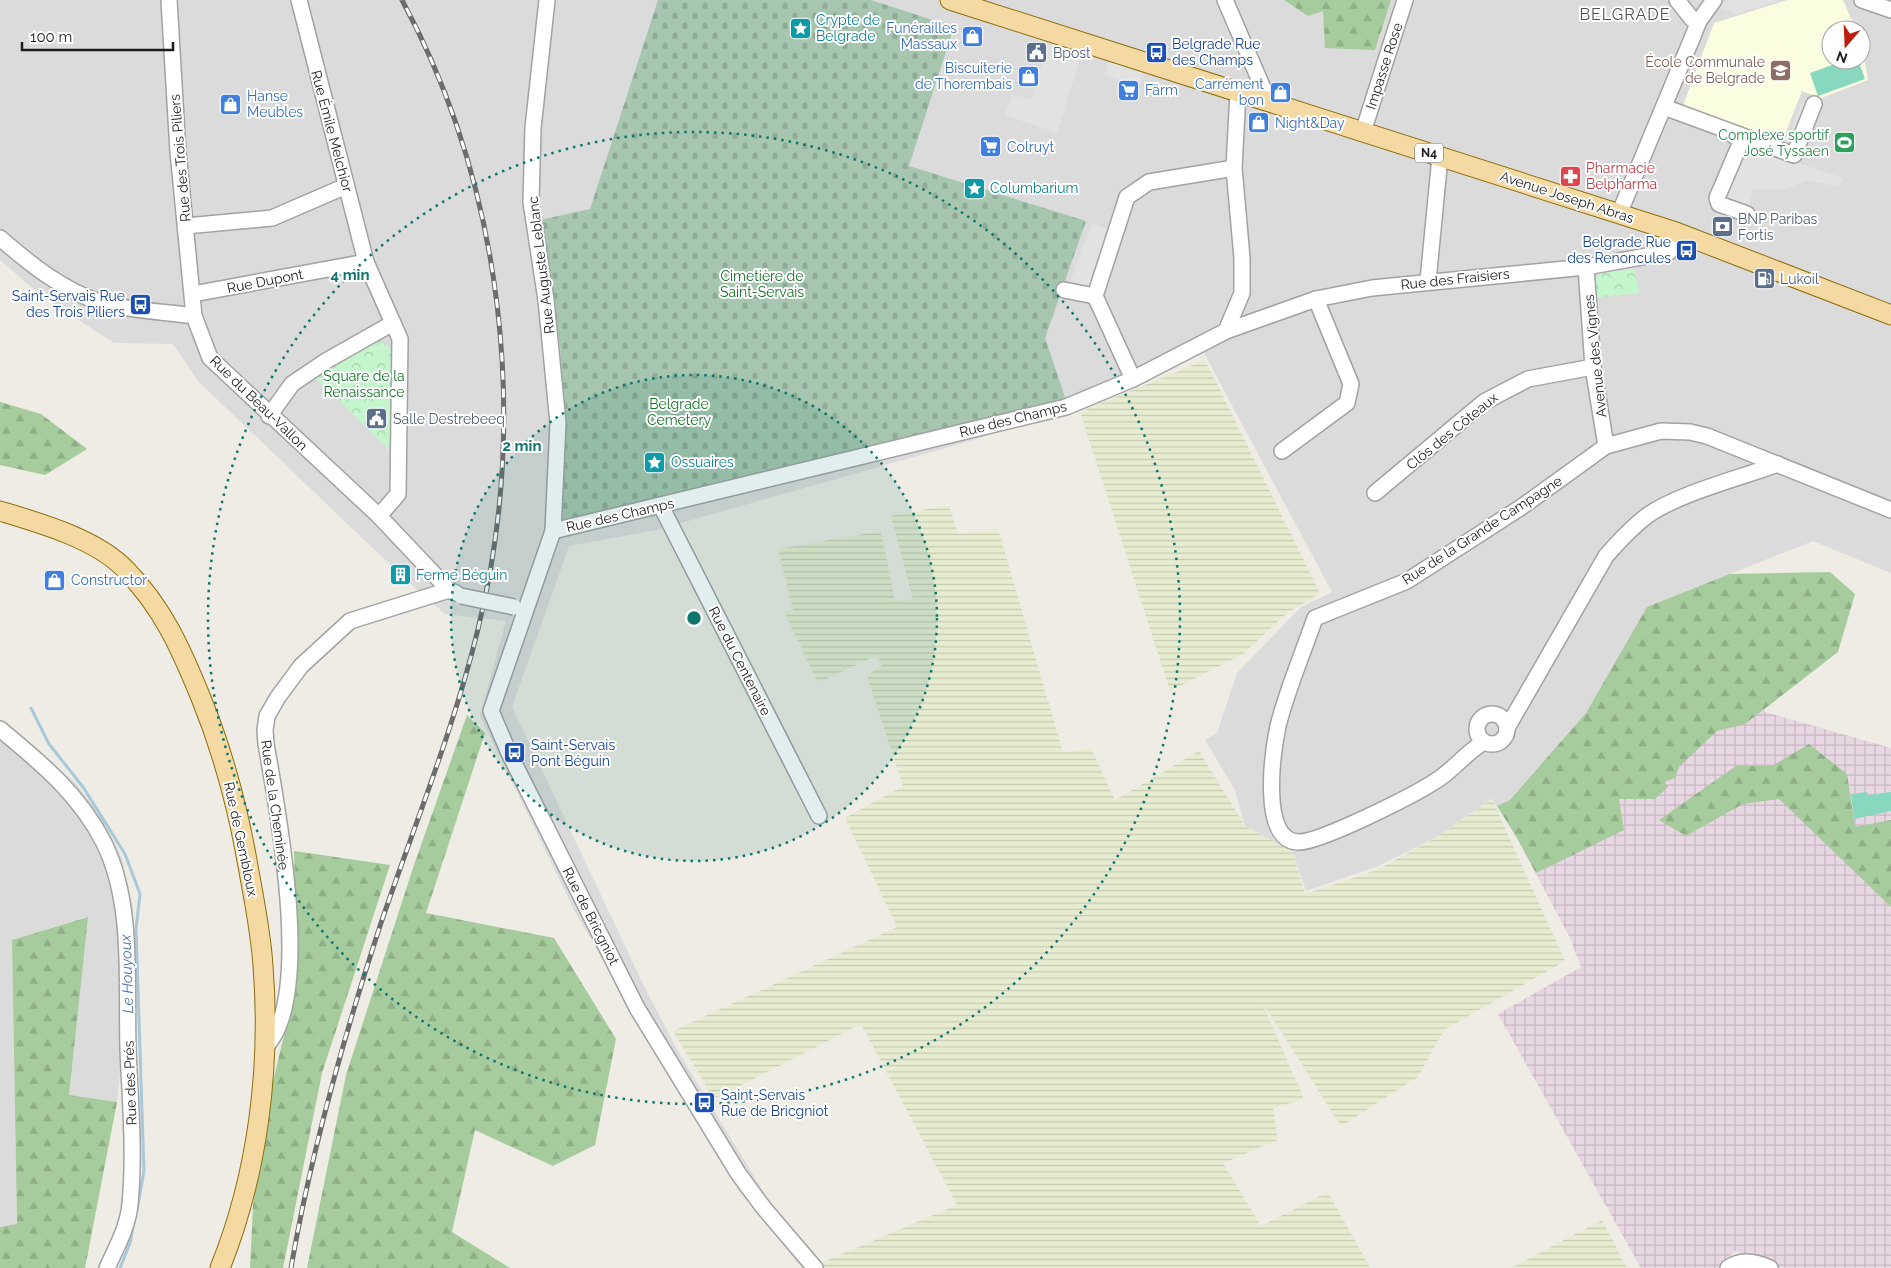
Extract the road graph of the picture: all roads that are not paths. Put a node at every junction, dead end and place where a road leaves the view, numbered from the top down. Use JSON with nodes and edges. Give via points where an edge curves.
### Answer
{"nodes":[{"id":1,"x":169,"y":0,"type":"edge"},
{"id":2,"x":299,"y":0,"type":"edge"},
{"id":3,"x":547,"y":0,"type":"edge"},
{"id":4,"x":1224,"y":0,"type":"edge"},
{"id":5,"x":1405,"y":0,"type":"edge"},
{"id":6,"x":1862,"y":0,"type":"edge"},
{"id":7,"x":953,"y":1,"type":"edge"},
{"id":8,"x":1710,"y":2,"type":"edge"},
{"id":9,"x":1681,"y":3,"type":"edge"},
{"id":10,"x":1891,"y":10,"type":"edge"},
{"id":11,"x":1699,"y":21,"type":"junction"},
{"id":12,"x":1692,"y":36,"type":"junction"},
{"id":13,"x":1238,"y":92,"type":"junction"},
{"id":14,"x":1268,"y":102,"type":"junction"},
{"id":15,"x":1814,"y":104,"type":"dead end"},
{"id":16,"x":1664,"y":106,"type":"junction"},
{"id":17,"x":1727,"y":131,"type":"junction"},
{"id":18,"x":1363,"y":132,"type":"junction"},
{"id":19,"x":1440,"y":157,"type":"junction"},
{"id":20,"x":1234,"y":168,"type":"junction"},
{"id":21,"x":346,"y":186,"type":"junction"},
{"id":22,"x":1620,"y":214,"type":"junction"},
{"id":23,"x":1746,"y":214,"type":"dead end"},
{"id":24,"x":186,"y":226,"type":"junction"},
{"id":25,"x":1676,"y":232,"type":"junction"},
{"id":26,"x":0,"y":238,"type":"edge"},
{"id":27,"x":366,"y":262,"type":"junction"},
{"id":28,"x":1586,"y":267,"type":"junction"},
{"id":29,"x":1428,"y":281,"type":"junction"},
{"id":30,"x":1064,"y":290,"type":"dead end"},
{"id":31,"x":193,"y":294,"type":"junction"},
{"id":32,"x":1095,"y":296,"type":"junction"},
{"id":33,"x":1316,"y":299,"type":"junction"},
{"id":34,"x":1891,"y":315,"type":"edge"},
{"id":35,"x":194,"y":316,"type":"junction"},
{"id":36,"x":393,"y":323,"type":"junction"},
{"id":37,"x":1226,"y":331,"type":"junction"},
{"id":38,"x":1593,"y":367,"type":"junction"},
{"id":39,"x":1133,"y":379,"type":"junction"},
{"id":40,"x":270,"y":416,"type":"junction"},
{"id":41,"x":1606,"y":446,"type":"junction"},
{"id":42,"x":1282,"y":452,"type":"dead end"},
{"id":43,"x":1778,"y":464,"type":"junction"},
{"id":44,"x":1376,"y":493,"type":"dead end"},
{"id":45,"x":660,"y":506,"type":"junction"},
{"id":46,"x":1891,"y":510,"type":"edge"},
{"id":47,"x":0,"y":511,"type":"edge"},
{"id":48,"x":379,"y":516,"type":"junction"},
{"id":49,"x":553,"y":531,"type":"junction"},
{"id":50,"x":455,"y":593,"type":"junction"},
{"id":51,"x":519,"y":609,"type":"junction"},
{"id":52,"x":1526,"y":696,"type":"junction"},
{"id":53,"x":1493,"y":713,"type":"junction"},
{"id":54,"x":1507,"y":728,"type":"junction"},
{"id":55,"x":0,"y":729,"type":"edge"},
{"id":56,"x":1484,"y":742,"type":"junction"},
{"id":57,"x":819,"y":816,"type":"dead end"},
{"id":58,"x":264,"y":1048,"type":"junction"},
{"id":59,"x":106,"y":1268,"type":"edge"},
{"id":60,"x":220,"y":1268,"type":"edge"},
{"id":61,"x":815,"y":1268,"type":"edge"},
{"id":62,"x":1728,"y":1268,"type":"edge"},
{"id":63,"x":1770,"y":1268,"type":"edge"}],
"edges":[{"from":1,"to":24,"type":"street","name":"Rue des Trois Piliers"},
{"from":2,"to":21,"type":"street","name":"Rue Émile Melchior"},
{"from":3,"to":49,"type":"street","name":"Rue Auguste Leblanc","via":[[533,128],[531,202],[546,300],[558,423]]},
{"from":4,"to":14,"type":"street"},
{"from":5,"to":18,"type":"street","name":"Impasse Rose"},
{"from":6,"to":10,"type":"street"},
{"from":7,"to":13,"type":"main road","number":"N4"},
{"from":8,"to":11,"type":"street"},
{"from":9,"to":11,"type":"street","via":[[1692,19]]},
{"from":9,"to":12,"type":"street"},
{"from":11,"to":12,"type":"street"},
{"from":12,"to":16,"type":"street"},
{"from":13,"to":14,"type":"main road","name":"Avenue Joseph Abras","number":"N4"},
{"from":13,"to":20,"type":"street"},
{"from":14,"to":18,"type":"main road","name":"Avenue Joseph Abras","number":"N4"},
{"from":15,"to":17,"type":"street","via":[[1794,155]]},
{"from":16,"to":17,"type":"street"},
{"from":16,"to":22,"type":"street"},
{"from":17,"to":23,"type":"street","via":[[1739,138],[1740,144],[1717,198],[1720,204]]},
{"from":18,"to":19,"type":"main road","name":"Avenue Joseph Abras","number":"N4"},
{"from":19,"to":22,"type":"main road","name":"Avenue Joseph Abras","number":"N4"},
{"from":19,"to":29,"type":"street"},
{"from":20,"to":32,"type":"street","via":[[1150,182],[1127,197]]},
{"from":20,"to":37,"type":"street","via":[[1242,293]]},
{"from":21,"to":24,"type":"street","via":[[272,218]]},
{"from":21,"to":27,"type":"street","name":"Rue Émile Melchior"},
{"from":22,"to":25,"type":"main road","name":"Avenue Joseph Abras","number":"N4"},
{"from":24,"to":31,"type":"street","name":"Rue des Trois Piliers"},
{"from":25,"to":28,"type":"street","name":"Rue des Fraisiers","via":[[1669,252]]},
{"from":25,"to":34,"type":"main road","name":"Avenue Joseph Abras","number":"N4"},
{"from":26,"to":35,"type":"street","via":[[22,258],[71,291],[101,302]]},
{"from":27,"to":31,"type":"street","name":"Rue Dupont"},
{"from":27,"to":36,"type":"street","name":"Rue Émile Melchior"},
{"from":28,"to":29,"type":"street","name":"Rue des Fraisiers"},
{"from":28,"to":38,"type":"street","name":"Avenue des Vignes"},
{"from":29,"to":33,"type":"street","name":"Rue des Fraisiers"},
{"from":30,"to":32,"type":"street"},
{"from":31,"to":35,"type":"street","name":"Rue des Trois Piliers"},
{"from":32,"to":39,"type":"street"},
{"from":33,"to":37,"type":"street","name":"Rue des Fraisiers"},
{"from":33,"to":42,"type":"street","via":[[1352,384],[1347,403]]},
{"from":35,"to":40,"type":"street","name":"Rue du Beau-Vallon","via":[[210,358]]},
{"from":36,"to":40,"type":"street","via":[[292,384]]},
{"from":36,"to":48,"type":"street","name":"Rue Émile Melchior","via":[[400,339],[398,494]]},
{"from":37,"to":39,"type":"street","name":"Rue des Champs"},
{"from":38,"to":41,"type":"street","name":"Avenue des Vignes"},
{"from":38,"to":44,"type":"street","name":"Clôs des Côteaux","via":[[1528,379],[1484,402]]},
{"from":39,"to":45,"type":"street","name":"Rue des Champs","via":[[1066,407]]},
{"from":40,"to":48,"type":"street","name":"Rue du Beau-Vallon"},
{"from":41,"to":43,"type":"street","name":"Rue de la Grande Campagne","via":[[1661,431],[1690,432]]},
{"from":41,"to":56,"type":"street","name":"Rue de la Grande Campagne","via":[[1523,506],[1407,581],[1315,618],[1278,726],[1271,792],[1275,825],[1286,838],[1298,842],[1328,834],[1426,786],[1454,768],[1470,750]]},
{"from":43,"to":46,"type":"street","name":"Rue de la Grande Campagne"},
{"from":43,"to":52,"type":"street","via":[[1667,504],[1622,537],[1606,556]]},
{"from":45,"to":49,"type":"street","name":"Rue des Champs"},
{"from":45,"to":57,"type":"street","name":"Rue du Centenaire"},
{"from":47,"to":58,"type":"main road","name":"Rue de Gembloux","via":[[68,534],[105,553],[125,568],[149,596],[178,640],[216,733],[238,813],[260,930]]},
{"from":48,"to":50,"type":"street","name":"Rue du Beau-Vallon"},
{"from":49,"to":51,"type":"street","name":"Rue de Bricgniot"},
{"from":50,"to":51,"type":"street","name":"Rue de la Cheminée","bridge":true},
{"from":50,"to":58,"type":"street","name":"Rue de la Cheminée","via":[[350,621],[301,666],[267,716],[266,744],[282,837],[291,951],[282,1014],[274,1037]]},
{"from":51,"to":61,"type":"street","name":"Rue de Bricgniot","via":[[491,711],[509,753],[637,1008],[738,1173]]},
{"from":52,"to":53,"type":"street"},
{"from":52,"to":54,"type":"street"},
{"from":53,"to":54,"type":"street","via":[[1505,720]]},
{"from":53,"to":56,"type":"street","via":[[1484,716],[1477,724],[1478,734]]},
{"from":54,"to":56,"type":"street","via":[[1502,741]]},
{"from":55,"to":59,"type":"street","name":"Rue des Prés","via":[[48,769],[84,810],[104,843],[120,893],[125,930],[132,1147],[130,1205],[124,1231]]},
{"from":58,"to":60,"type":"main road","name":"Rue de Gembloux","via":[[252,1158],[236,1222]]},
{"from":62,"to":63,"type":"street","via":[[1743,1262]]}]}
